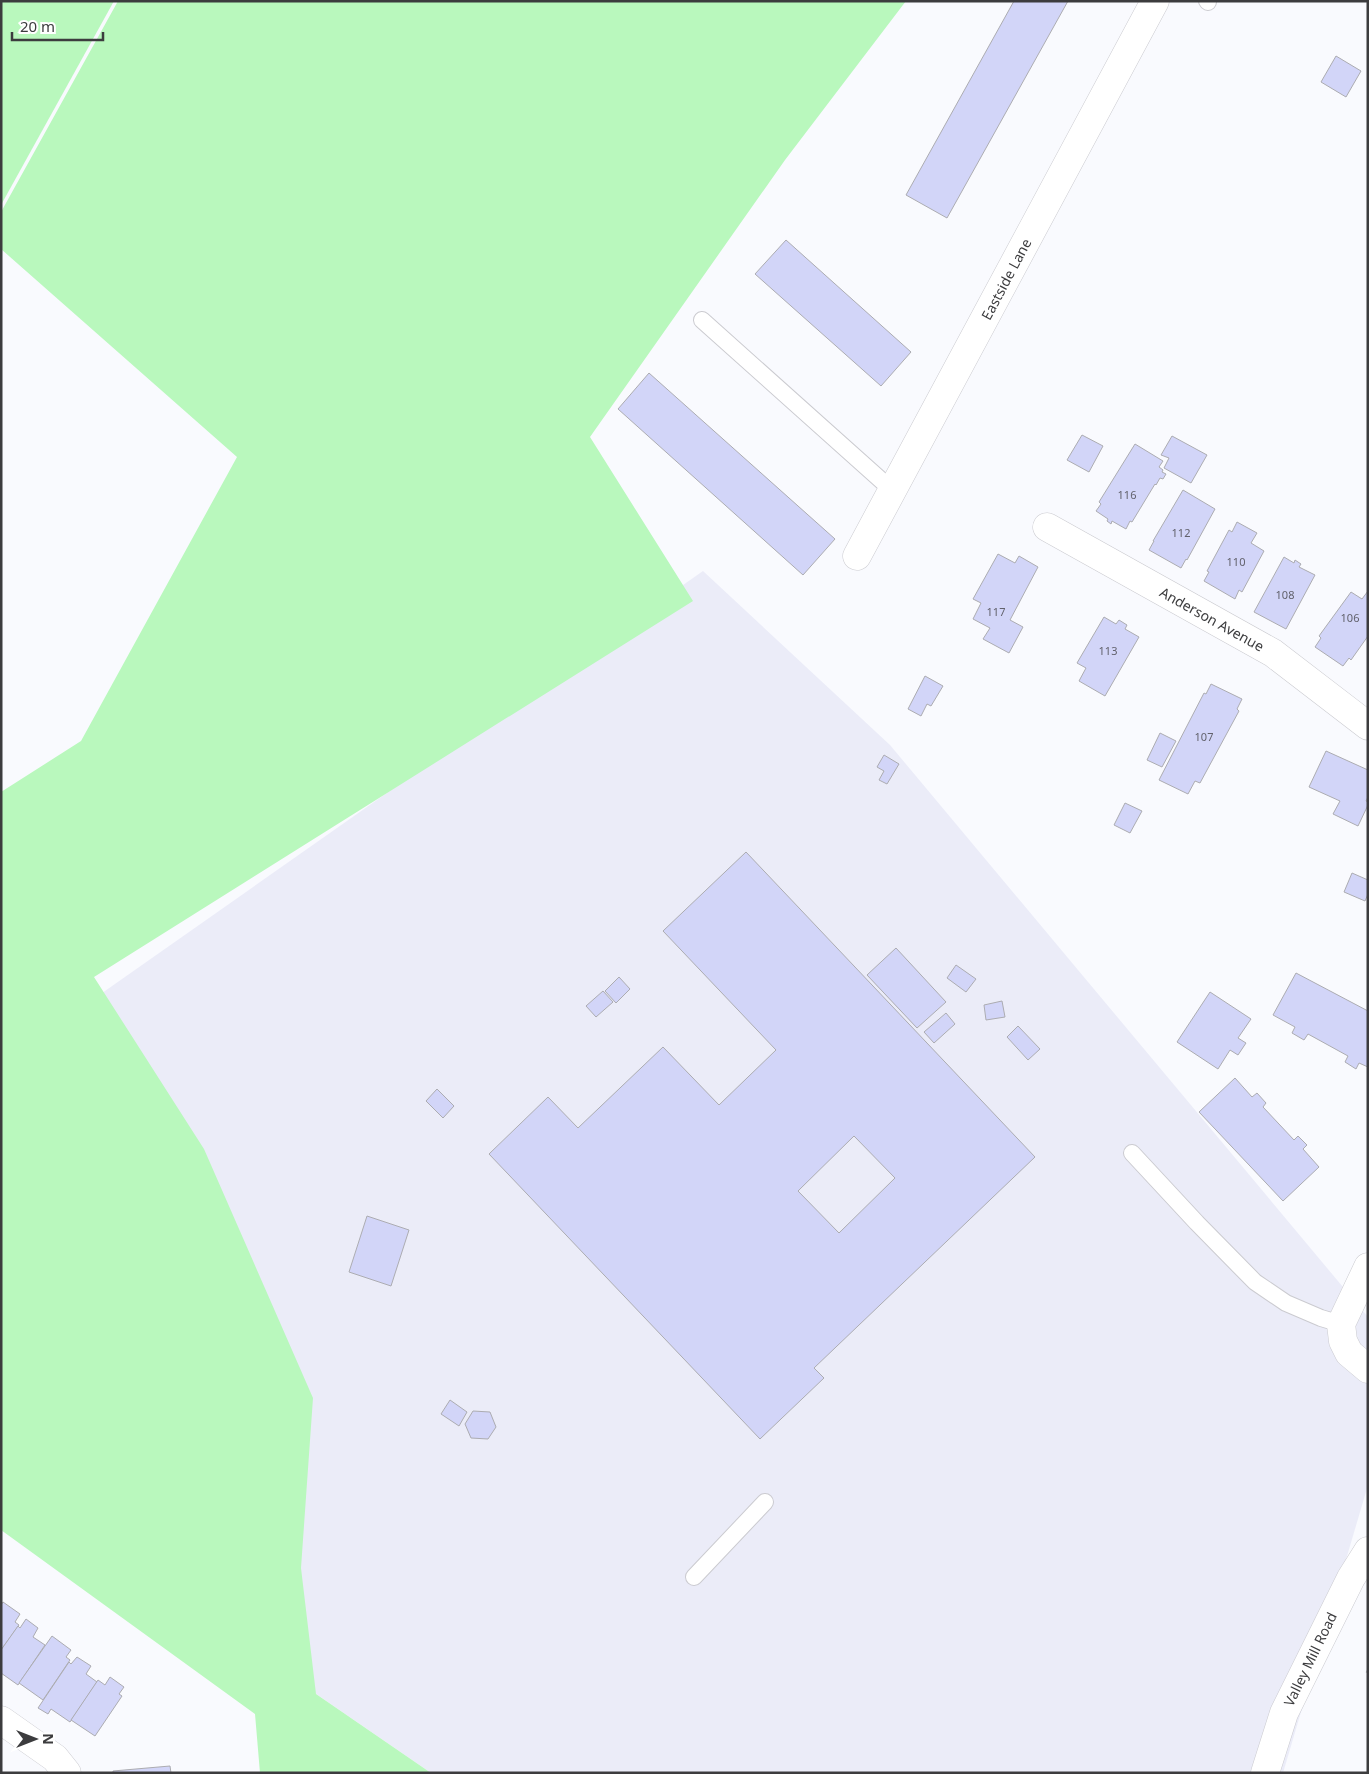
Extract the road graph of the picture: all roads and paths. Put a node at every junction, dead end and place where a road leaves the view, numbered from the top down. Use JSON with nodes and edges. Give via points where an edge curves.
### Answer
{"nodes":[{"id":1,"x":1155,"y":1,"type":"edge"},
{"id":2,"x":702,"y":320,"type":"dead end"},
{"id":3,"x":892,"y":490,"type":"junction"},
{"id":4,"x":1047,"y":527,"type":"dead end"},
{"id":5,"x":857,"y":556,"type":"dead end"},
{"id":6,"x":1368,"y":726,"type":"edge"},
{"id":7,"x":1132,"y":1153,"type":"dead end"},
{"id":8,"x":1368,"y":1267,"type":"edge"},
{"id":9,"x":1341,"y":1324,"type":"junction"},
{"id":10,"x":1368,"y":1369,"type":"edge"},
{"id":11,"x":765,"y":1502,"type":"dead end"},
{"id":12,"x":1368,"y":1552,"type":"edge"},
{"id":13,"x":694,"y":1577,"type":"dead end"},
{"id":14,"x":2,"y":1723,"type":"edge"},
{"id":15,"x":67,"y":1773,"type":"edge"},
{"id":16,"x":1265,"y":1773,"type":"edge"}],
"edges":[{"from":1,"to":3,"type":"street","name":"Eastside Lane"},
{"from":2,"to":3,"type":"lane"},
{"from":3,"to":5,"type":"street","name":"Eastside Lane"},
{"from":4,"to":6,"type":"street","name":"Anderson Avenue","via":[[1273,653]]},
{"from":7,"to":9,"type":"lane","via":[[1255,1282],[1286,1303]]},
{"from":8,"to":9,"type":"street"},
{"from":9,"to":10,"type":"street","via":[[1349,1354]]},
{"from":11,"to":13,"type":"lane"},
{"from":12,"to":16,"type":"street","name":"Valley Mill Road","via":[[1351,1578],[1284,1713]]},
{"from":14,"to":15,"type":"street","via":[[55,1758]]}]}
